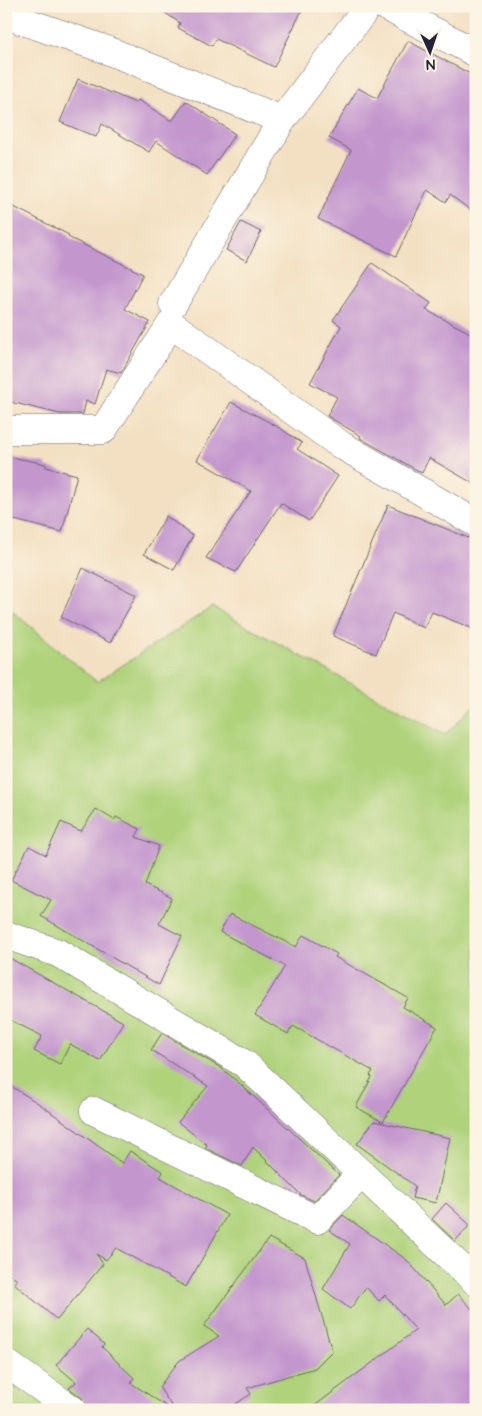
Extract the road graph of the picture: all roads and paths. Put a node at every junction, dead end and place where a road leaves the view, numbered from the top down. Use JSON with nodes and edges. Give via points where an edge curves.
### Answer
{"nodes":[{"id":1,"x":368,"y":6,"type":"edge"},
{"id":2,"x":385,"y":6,"type":"edge"},
{"id":3,"x":6,"y":15,"type":"edge"},
{"id":4,"x":476,"y":53,"type":"edge"},
{"id":5,"x":282,"y":120,"type":"junction"},
{"id":6,"x":173,"y":304,"type":"dead end"},
{"id":7,"x":6,"y":430,"type":"edge"},
{"id":8,"x":476,"y":523,"type":"edge"},
{"id":9,"x":6,"y":935,"type":"edge"},
{"id":10,"x":94,"y":1111,"type":"dead end"},
{"id":11,"x":361,"y":1174,"type":"junction"},
{"id":12,"x":476,"y":1282,"type":"edge"},
{"id":13,"x":6,"y":1363,"type":"edge"},
{"id":14,"x":73,"y":1410,"type":"edge"}],
"edges":[{"from":1,"to":5,"type":"street"},
{"from":2,"to":4,"type":"street"},
{"from":3,"to":5,"type":"street","via":[[104,49]]},
{"from":5,"to":6,"type":"street"},
{"from":7,"to":8,"type":"street","via":[[103,430],[171,324],[341,445]]},
{"from":9,"to":11,"type":"street","via":[[58,953],[245,1064]]},
{"from":10,"to":11,"type":"street","via":[[316,1220]]},
{"from":11,"to":12,"type":"street"},
{"from":13,"to":14,"type":"street"}]}
